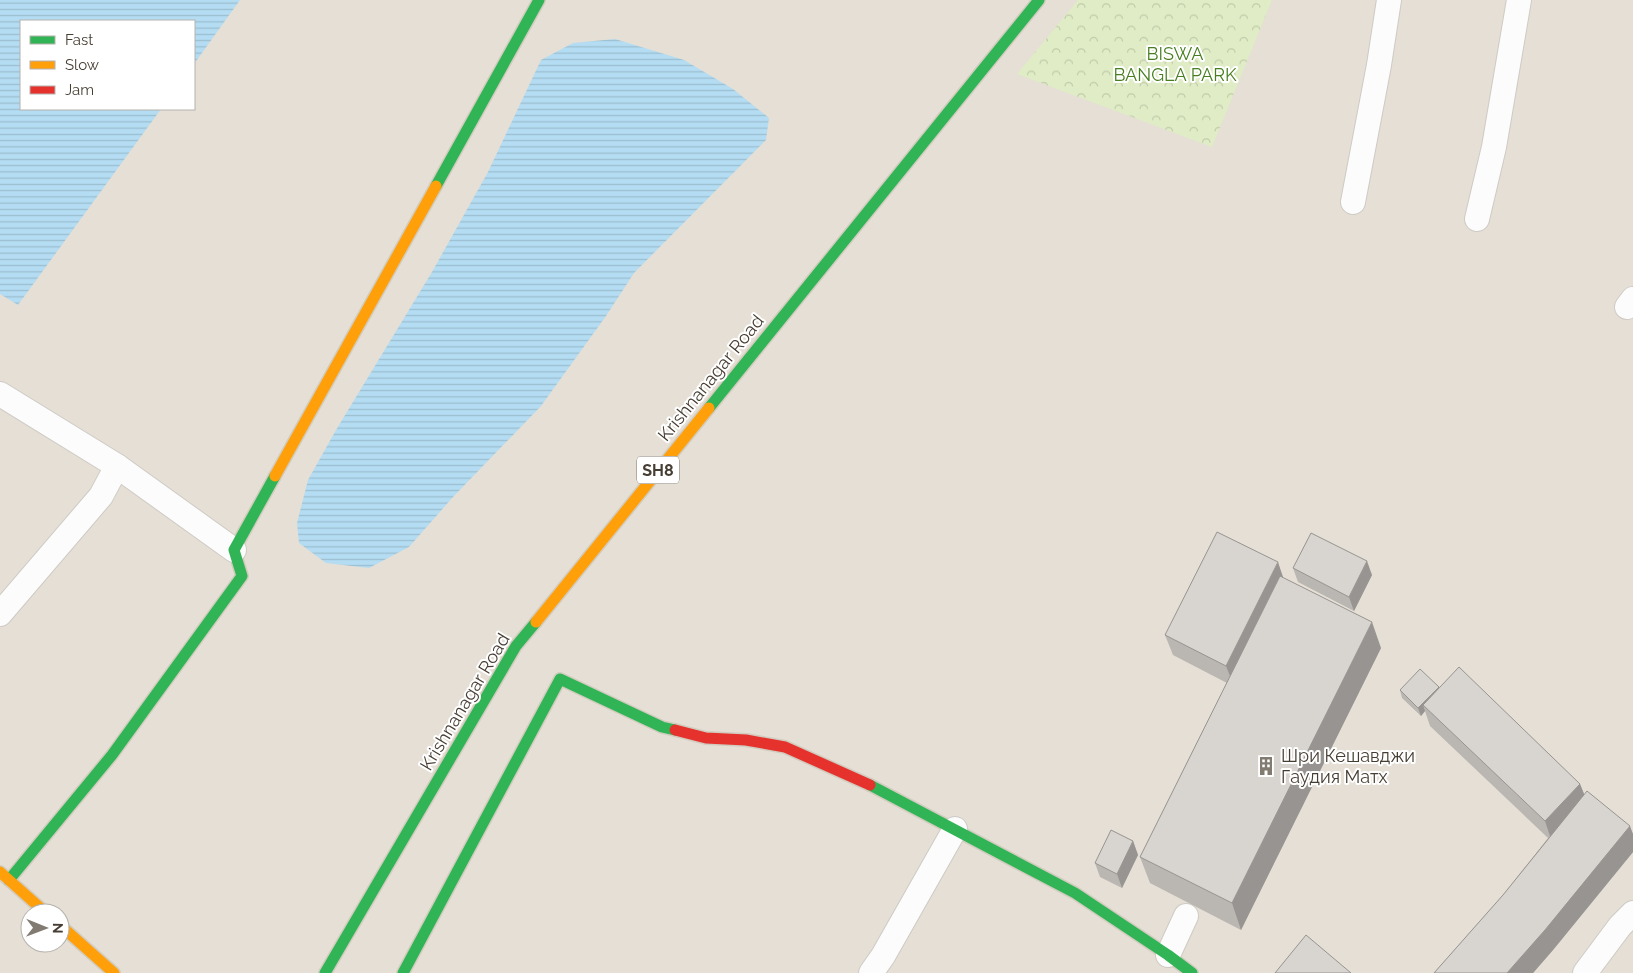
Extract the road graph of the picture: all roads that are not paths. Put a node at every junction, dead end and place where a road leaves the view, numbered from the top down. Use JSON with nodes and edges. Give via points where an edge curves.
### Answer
{"nodes":[{"id":1,"x":539,"y":0,"type":"edge"},
{"id":2,"x":1039,"y":0,"type":"edge"},
{"id":3,"x":1389,"y":0,"type":"edge"},
{"id":4,"x":1518,"y":0,"type":"edge"},
{"id":5,"x":1353,"y":202,"type":"dead end"},
{"id":6,"x":1477,"y":219,"type":"dead end"},
{"id":7,"x":0,"y":394,"type":"edge"},
{"id":8,"x":117,"y":466,"type":"junction"},
{"id":9,"x":234,"y":550,"type":"junction"},
{"id":10,"x":0,"y":614,"type":"edge"},
{"id":11,"x":955,"y":829,"type":"junction"},
{"id":12,"x":0,"y":872,"type":"edge"},
{"id":13,"x":9,"y":880,"type":"junction"},
{"id":14,"x":35,"y":903,"type":"edge"},
{"id":15,"x":1633,"y":913,"type":"edge"},
{"id":16,"x":1186,"y":916,"type":"dead end"},
{"id":17,"x":70,"y":934,"type":"edge"},
{"id":18,"x":1168,"y":955,"type":"junction"},
{"id":19,"x":114,"y":973,"type":"edge"},
{"id":20,"x":325,"y":973,"type":"edge"},
{"id":21,"x":403,"y":973,"type":"edge"},
{"id":22,"x":872,"y":973,"type":"edge"},
{"id":23,"x":1192,"y":973,"type":"edge"},
{"id":24,"x":1584,"y":973,"type":"edge"}],
"edges":[{"from":1,"to":9,"type":"street"},
{"from":2,"to":20,"type":"street","name":"Krishnanagar Road","number":"SH8","via":[[516,646]]},
{"from":3,"to":5,"type":"street"},
{"from":4,"to":6,"type":"street","via":[[1494,147]]},
{"from":7,"to":8,"type":"street"},
{"from":8,"to":9,"type":"street"},
{"from":8,"to":10,"type":"street","via":[[101,496]]},
{"from":9,"to":13,"type":"street","via":[[242,576],[112,755]]},
{"from":11,"to":18,"type":"street","via":[[1075,893]]},
{"from":11,"to":21,"type":"street","via":[[865,782],[785,746],[706,738],[662,727],[560,679]]},
{"from":11,"to":22,"type":"street"},
{"from":12,"to":13,"type":"street"},
{"from":13,"to":14,"type":"street"},
{"from":15,"to":24,"type":"street"},
{"from":16,"to":18,"type":"street"},
{"from":17,"to":19,"type":"street"},
{"from":18,"to":23,"type":"street"}]}
